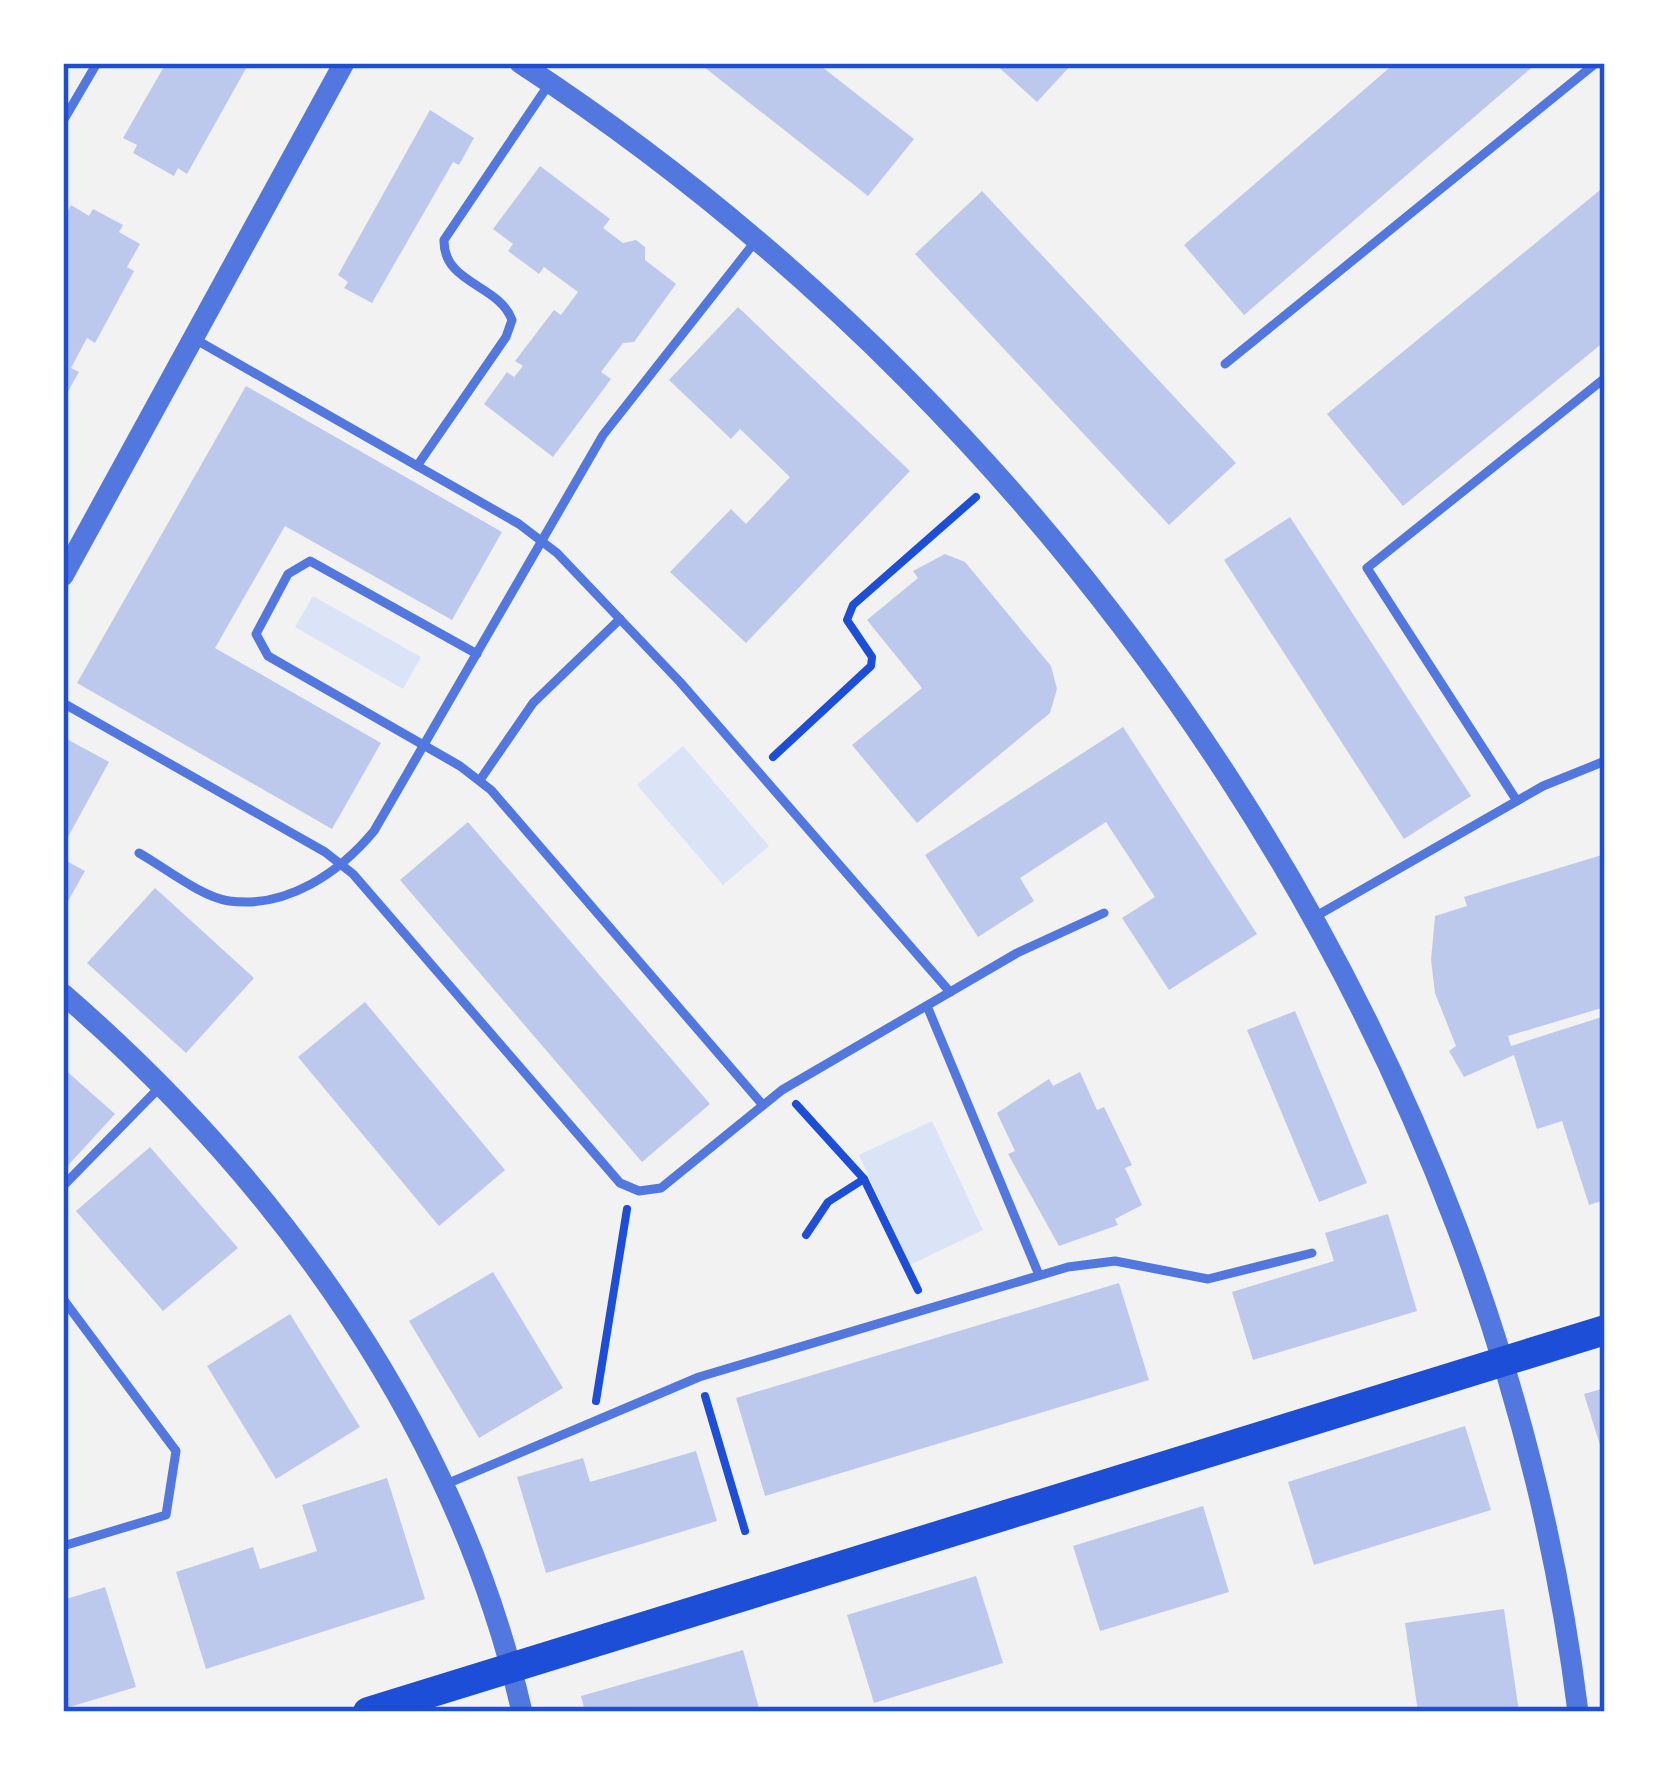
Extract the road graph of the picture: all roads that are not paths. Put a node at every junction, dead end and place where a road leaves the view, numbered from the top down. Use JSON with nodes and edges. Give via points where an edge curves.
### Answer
{"nodes":[{"id":1,"x":97,"y":63,"type":"edge"},
{"id":2,"x":344,"y":63,"type":"edge"},
{"id":3,"x":520,"y":63,"type":"edge"},
{"id":4,"x":1597,"y":63,"type":"edge"},
{"id":5,"x":550,"y":83,"type":"junction"},
{"id":6,"x":63,"y":121,"type":"edge"},
{"id":7,"x":756,"y":242,"type":"junction"},
{"id":8,"x":193,"y":338,"type":"junction"},
{"id":9,"x":1225,"y":364,"type":"dead end"},
{"id":10,"x":1605,"y":378,"type":"edge"},
{"id":11,"x":417,"y":466,"type":"junction"},
{"id":12,"x":542,"y":540,"type":"junction"},
{"id":13,"x":63,"y":576,"type":"edge"},
{"id":14,"x":620,"y":619,"type":"junction"},
{"id":15,"x":477,"y":653,"type":"junction"},
{"id":16,"x":63,"y":704,"type":"edge"},
{"id":17,"x":425,"y":745,"type":"junction"},
{"id":18,"x":1605,"y":761,"type":"edge"},
{"id":19,"x":480,"y":780,"type":"junction"},
{"id":20,"x":1517,"y":801,"type":"junction"},
{"id":21,"x":139,"y":853,"type":"dead end"},
{"id":22,"x":342,"y":865,"type":"junction"},
{"id":23,"x":1104,"y":913,"type":"dead end"},
{"id":24,"x":1311,"y":919,"type":"junction"},
{"id":25,"x":950,"y":992,"type":"junction"},
{"id":26,"x":63,"y":994,"type":"edge"},
{"id":27,"x":927,"y":1006,"type":"junction"},
{"id":28,"x":162,"y":1084,"type":"junction"},
{"id":29,"x":762,"y":1104,"type":"junction"},
{"id":30,"x":63,"y":1186,"type":"edge"},
{"id":31,"x":1312,"y":1252,"type":"dead end"},
{"id":32,"x":1039,"y":1275,"type":"junction"},
{"id":33,"x":63,"y":1299,"type":"edge"},
{"id":34,"x":1605,"y":1330,"type":"edge"},
{"id":35,"x":1505,"y":1361,"type":"junction"},
{"id":36,"x":442,"y":1486,"type":"junction"},
{"id":37,"x":63,"y":1546,"type":"edge"},
{"id":38,"x":512,"y":1668,"type":"junction"},
{"id":39,"x":368,"y":1712,"type":"edge"},
{"id":40,"x":522,"y":1712,"type":"edge"},
{"id":41,"x":1578,"y":1712,"type":"edge"}],
"edges":[{"from":1,"to":6,"type":"lane"},
{"from":2,"to":8,"type":"street"},
{"from":3,"to":5,"type":"street"},
{"from":4,"to":9,"type":"lane"},
{"from":5,"to":7,"type":"street"},
{"from":5,"to":11,"type":"lane","via":[[444,240],[454,270],[506,306],[512,320]]},
{"from":7,"to":12,"type":"lane","via":[[620,409]]},
{"from":7,"to":24,"type":"street","via":[[998,478],[1178,707]]},
{"from":8,"to":11,"type":"lane"},
{"from":8,"to":13,"type":"street"},
{"from":10,"to":20,"type":"lane","via":[[1366,568]]},
{"from":11,"to":12,"type":"lane"},
{"from":12,"to":14,"type":"lane"},
{"from":12,"to":15,"type":"lane"},
{"from":14,"to":19,"type":"lane","via":[[533,703]]},
{"from":14,"to":25,"type":"lane"},
{"from":15,"to":17,"type":"lane"},
{"from":15,"to":17,"type":"lane","via":[[321,564],[303,562],[288,574],[258,627],[261,650]]},
{"from":16,"to":22,"type":"lane"},
{"from":17,"to":19,"type":"lane"},
{"from":17,"to":22,"type":"lane","via":[[374,830]]},
{"from":18,"to":20,"type":"lane"},
{"from":19,"to":29,"type":"lane"},
{"from":20,"to":24,"type":"lane"},
{"from":21,"to":22,"type":"lane","via":[[225,901],[290,893]]},
{"from":22,"to":29,"type":"lane","via":[[632,1190],[661,1188]]},
{"from":23,"to":25,"type":"lane"},
{"from":24,"to":35,"type":"street","via":[[1401,1096]]},
{"from":25,"to":27,"type":"lane"},
{"from":26,"to":28,"type":"street"},
{"from":27,"to":29,"type":"lane"},
{"from":27,"to":32,"type":"lane"},
{"from":28,"to":30,"type":"lane"},
{"from":28,"to":36,"type":"street","via":[[319,1269]]},
{"from":31,"to":32,"type":"lane","via":[[1208,1279],[1102,1261]]},
{"from":32,"to":36,"type":"lane","via":[[699,1377]]},
{"from":33,"to":37,"type":"lane","via":[[176,1451],[166,1515]]},
{"from":34,"to":35,"type":"main road"},
{"from":35,"to":38,"type":"main road"},
{"from":35,"to":41,"type":"street","via":[[1554,1566]]},
{"from":36,"to":38,"type":"street"},
{"from":38,"to":39,"type":"main road"},
{"from":38,"to":40,"type":"street"}]}
